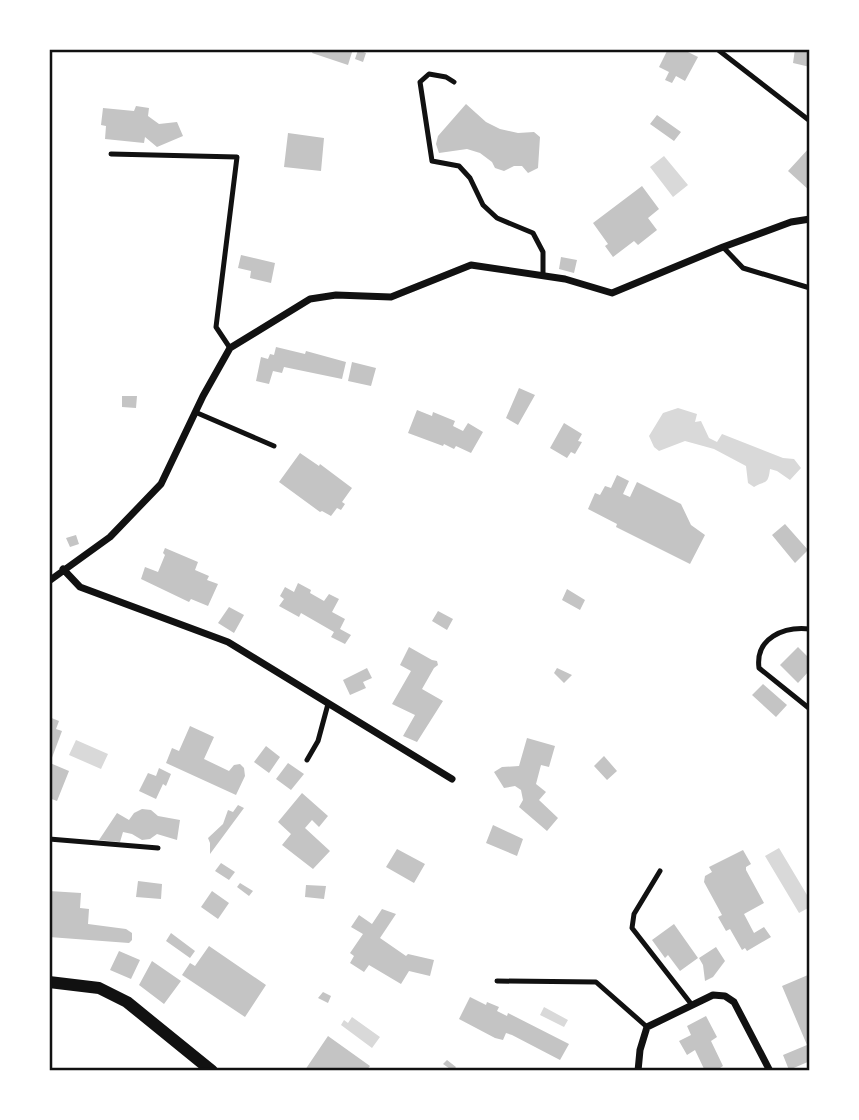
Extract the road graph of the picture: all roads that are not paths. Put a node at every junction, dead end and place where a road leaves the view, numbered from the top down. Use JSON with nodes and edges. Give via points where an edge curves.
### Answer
{"nodes":[{"id":1,"x":717,"y":49,"type":"edge"},
{"id":2,"x":454,"y":82,"type":"dead end"},
{"id":3,"x":810,"y":121,"type":"edge"},
{"id":4,"x":111,"y":154,"type":"dead end"},
{"id":5,"x":810,"y":219,"type":"edge"},
{"id":6,"x":723,"y":247,"type":"junction"},
{"id":7,"x":543,"y":276,"type":"junction"},
{"id":8,"x":810,"y":288,"type":"edge"},
{"id":9,"x":230,"y":348,"type":"junction"},
{"id":10,"x":195,"y":412,"type":"junction"},
{"id":11,"x":274,"y":446,"type":"dead end"},
{"id":12,"x":63,"y":569,"type":"junction"},
{"id":13,"x":50,"y":579,"type":"edge"},
{"id":14,"x":810,"y":629,"type":"edge"},
{"id":15,"x":328,"y":704,"type":"junction"},
{"id":16,"x":810,"y":709,"type":"edge"},
{"id":17,"x":307,"y":760,"type":"dead end"},
{"id":18,"x":452,"y":779,"type":"dead end"},
{"id":19,"x":49,"y":839,"type":"edge"},
{"id":20,"x":158,"y":848,"type":"dead end"},
{"id":21,"x":660,"y":870,"type":"dead end"},
{"id":22,"x":497,"y":981,"type":"dead end"},
{"id":23,"x":49,"y":982,"type":"edge"},
{"id":24,"x":692,"y":1005,"type":"junction"},
{"id":25,"x":647,"y":1027,"type":"junction"},
{"id":26,"x":212,"y":1071,"type":"edge"},
{"id":27,"x":638,"y":1071,"type":"edge"},
{"id":28,"x":769,"y":1071,"type":"edge"}],
"edges":[{"from":1,"to":3,"type":"lane"},
{"from":2,"to":7,"type":"lane","via":[[429,74],[420,82],[432,161],[459,166],[470,177],[483,205],[497,218],[533,233],[543,253]]},
{"from":4,"to":9,"type":"lane","via":[[237,157],[216,327]]},
{"from":5,"to":6,"type":"street"},
{"from":6,"to":7,"type":"street","via":[[612,293]]},
{"from":6,"to":8,"type":"lane","via":[[743,268]]},
{"from":7,"to":9,"type":"street","via":[[471,265],[391,297],[310,299]]},
{"from":9,"to":10,"type":"street"},
{"from":10,"to":11,"type":"lane"},
{"from":10,"to":12,"type":"street","via":[[161,484],[110,537]]},
{"from":12,"to":13,"type":"street"},
{"from":12,"to":15,"type":"street","via":[[80,587],[228,642]]},
{"from":14,"to":16,"type":"lane","via":[[781,631],[757,654],[759,668]]},
{"from":15,"to":17,"type":"lane","via":[[318,741]]},
{"from":15,"to":18,"type":"street"},
{"from":19,"to":20,"type":"lane"},
{"from":21,"to":24,"type":"lane","via":[[634,914],[632,928]]},
{"from":22,"to":25,"type":"lane","via":[[596,982]]},
{"from":23,"to":26,"type":"street","via":[[99,988],[127,1002]]},
{"from":24,"to":25,"type":"street"},
{"from":24,"to":28,"type":"street","via":[[713,995],[734,1002]]},
{"from":25,"to":27,"type":"street"}]}
